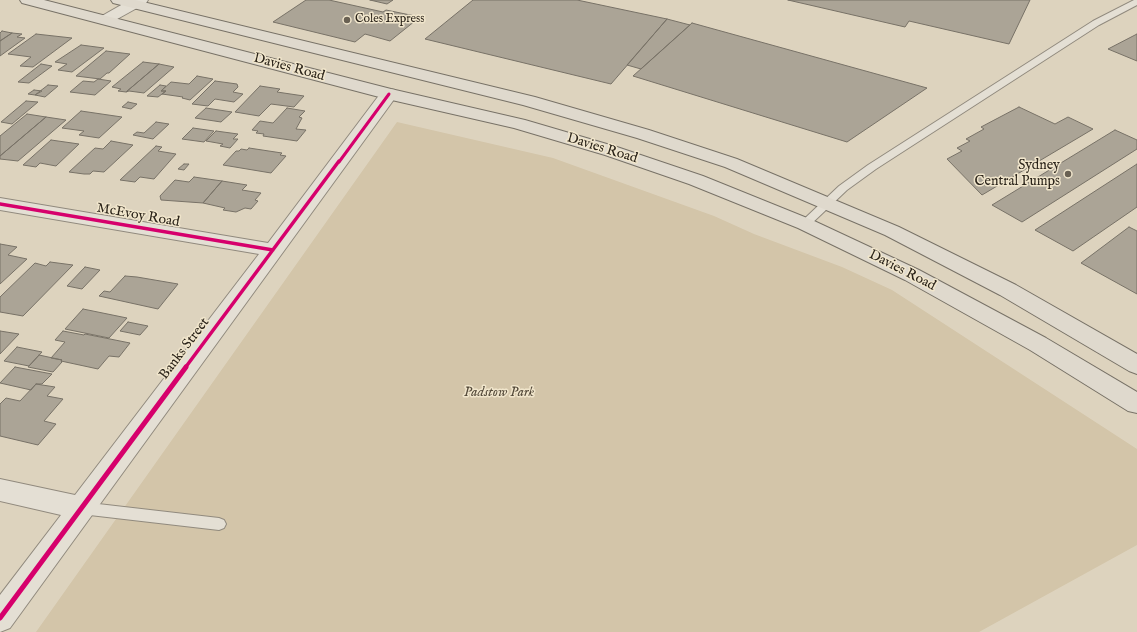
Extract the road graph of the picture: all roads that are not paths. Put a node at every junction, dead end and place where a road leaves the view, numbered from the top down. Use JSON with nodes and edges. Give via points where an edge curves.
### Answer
{"nodes":[{"id":1,"x":27,"y":0,"type":"edge"},
{"id":2,"x":131,"y":1,"type":"edge"},
{"id":3,"x":1137,"y":2,"type":"edge"},
{"id":4,"x":105,"y":20,"type":"junction"},
{"id":5,"x":242,"y":30,"type":"junction"},
{"id":6,"x":389,"y":94,"type":"junction"},
{"id":7,"x":828,"y":203,"type":"junction"},
{"id":8,"x":0,"y":204,"type":"edge"},
{"id":9,"x":805,"y":224,"type":"junction"},
{"id":10,"x":272,"y":250,"type":"junction"},
{"id":11,"x":1137,"y":365,"type":"edge"},
{"id":12,"x":1137,"y":404,"type":"edge"},
{"id":13,"x":0,"y":490,"type":"edge"},
{"id":14,"x":81,"y":508,"type":"junction"},
{"id":15,"x":219,"y":524,"type":"dead end"},
{"id":16,"x":0,"y":618,"type":"edge"}],
"edges":[{"from":1,"to":4,"type":"highway","name":"Davies Road"},
{"from":2,"to":4,"type":"street"},
{"from":2,"to":5,"type":"highway","name":"Davies Road"},
{"from":3,"to":7,"type":"lane","via":[[1096,23],[878,163],[843,188]]},
{"from":4,"to":6,"type":"highway","name":"Davies Road"},
{"from":5,"to":6,"type":"highway","via":[[252,41],[288,55],[380,80],[388,87]]},
{"from":5,"to":7,"type":"highway","name":"Davies Road","via":[[636,131],[731,163]]},
{"from":6,"to":9,"type":"highway","name":"Davies Road","via":[[519,124],[611,151],[696,180]]},
{"from":6,"to":10,"type":"street","name":"Banks Street"},
{"from":7,"to":9,"type":"lane"},
{"from":7,"to":11,"type":"highway","name":"Davies Road","via":[[892,231],[1008,290]]},
{"from":8,"to":10,"type":"street","name":"McEvoy Road"},
{"from":9,"to":12,"type":"highway","name":"Davies Road","via":[[982,312]]},
{"from":10,"to":14,"type":"street","name":"Banks Street"},
{"from":13,"to":14,"type":"street"},
{"from":14,"to":15,"type":"lane"},
{"from":14,"to":16,"type":"street","name":"Banks Street"}]}
